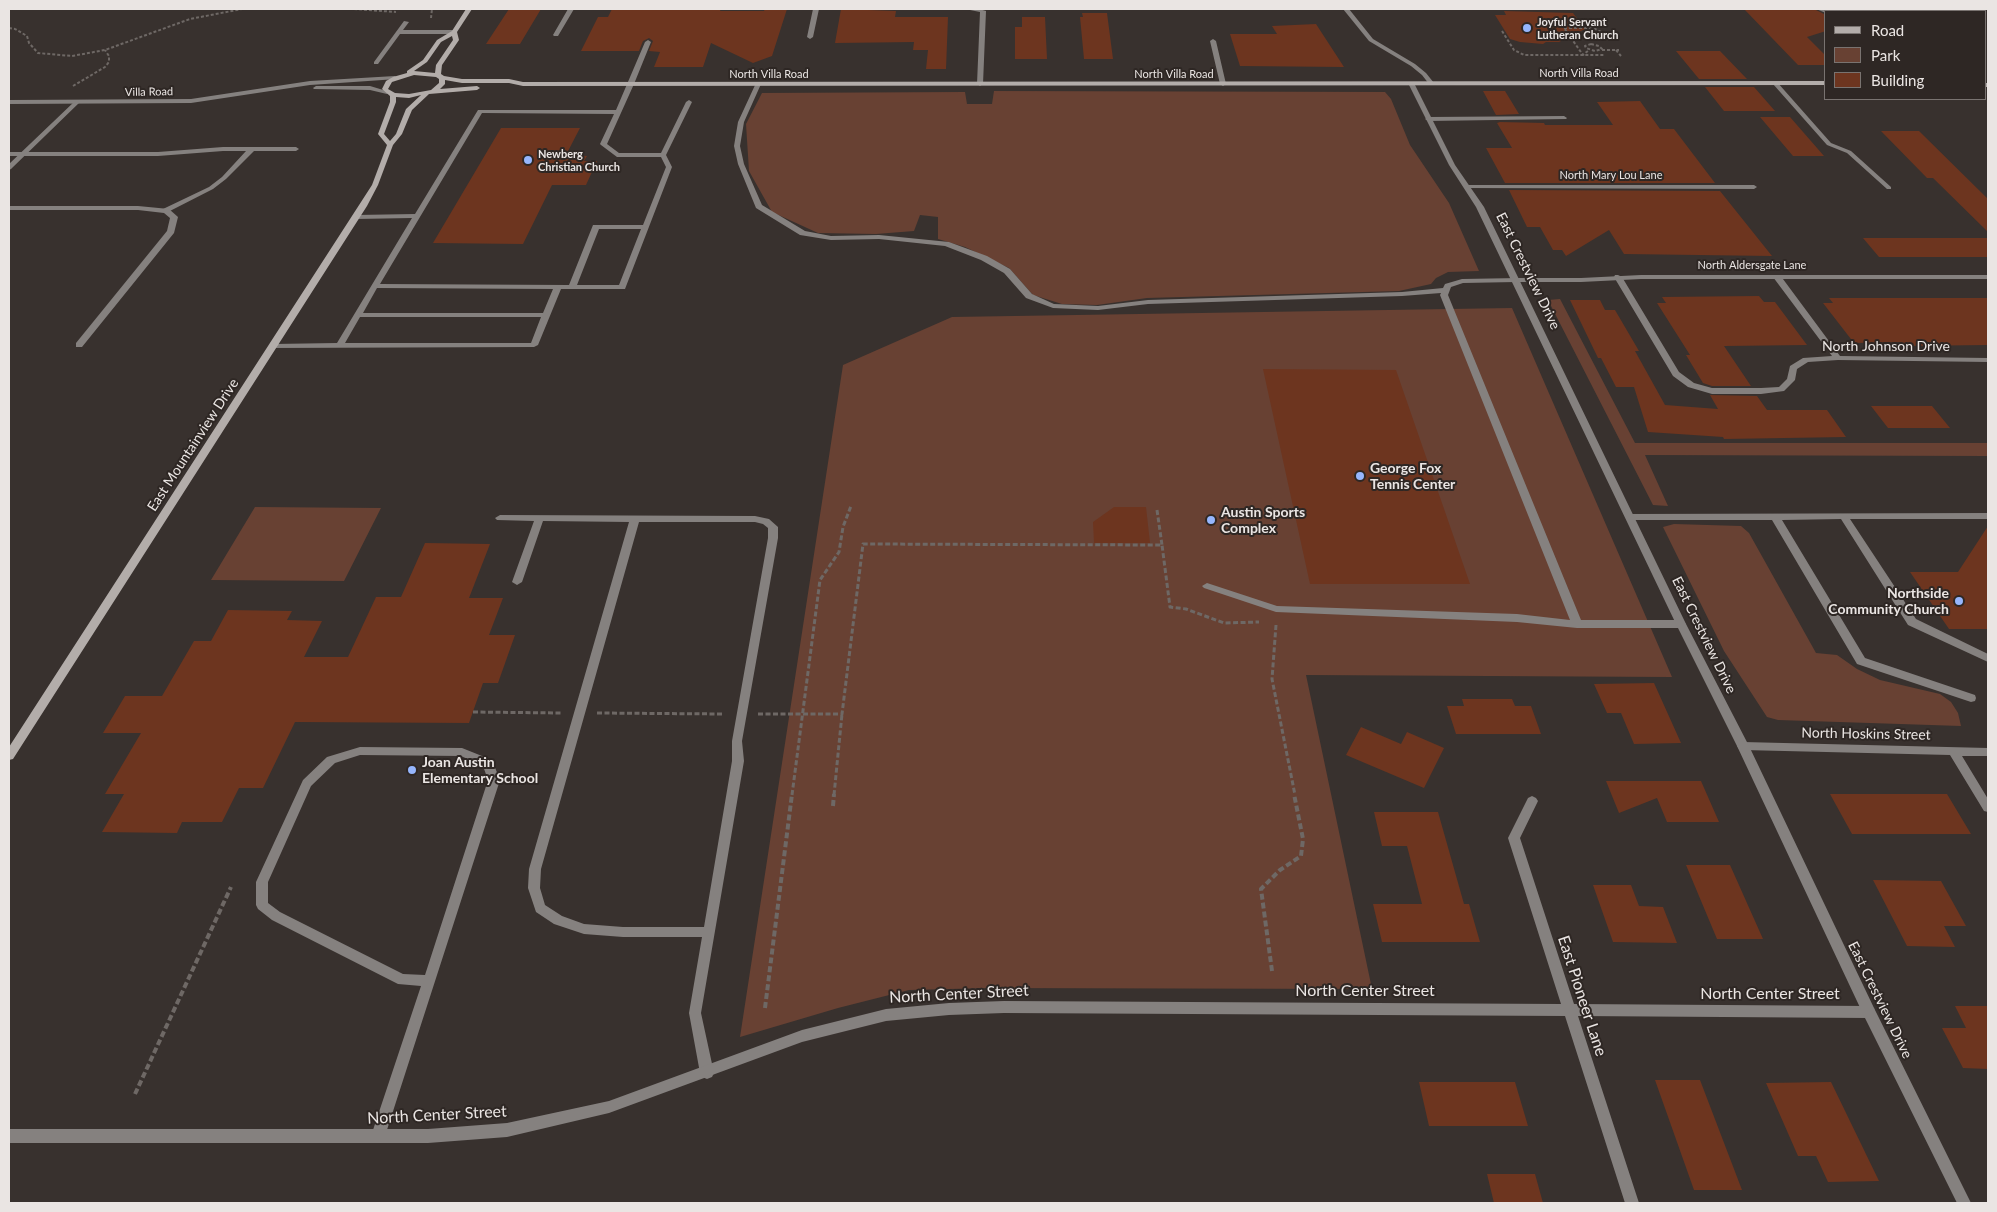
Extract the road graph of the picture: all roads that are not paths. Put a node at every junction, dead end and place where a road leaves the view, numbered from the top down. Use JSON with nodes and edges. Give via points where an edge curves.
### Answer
{"nodes":[{"id":1,"x":469,"y":9,"type":"edge"},
{"id":2,"x":571,"y":9,"type":"edge"},
{"id":3,"x":816,"y":9,"type":"edge"},
{"id":4,"x":968,"y":9,"type":"edge"},
{"id":5,"x":1346,"y":9,"type":"edge"},
{"id":6,"x":406,"y":22,"type":"dead end"},
{"id":7,"x":399,"y":32,"type":"junction"},
{"id":8,"x":454,"y":32,"type":"junction"},
{"id":9,"x":556,"y":35,"type":"dead end"},
{"id":10,"x":810,"y":37,"type":"dead end"},
{"id":11,"x":1213,"y":41,"type":"dead end"},
{"id":12,"x":648,"y":42,"type":"dead end"},
{"id":13,"x":376,"y":63,"type":"dead end"},
{"id":14,"x":404,"y":75,"type":"junction"},
{"id":15,"x":440,"y":76,"type":"junction"},
{"id":16,"x":396,"y":78,"type":"junction"},
{"id":17,"x":1412,"y":83,"type":"junction"},
{"id":18,"x":1775,"y":83,"type":"junction"},
{"id":19,"x":1824,"y":83,"type":"edge"},
{"id":20,"x":523,"y":84,"type":"junction"},
{"id":21,"x":631,"y":84,"type":"junction"},
{"id":22,"x":758,"y":84,"type":"junction"},
{"id":23,"x":980,"y":84,"type":"junction"},
{"id":24,"x":1223,"y":84,"type":"junction"},
{"id":25,"x":1431,"y":84,"type":"junction"},
{"id":26,"x":288,"y":88,"type":"junction"},
{"id":27,"x":433,"y":91,"type":"junction"},
{"id":28,"x":390,"y":94,"type":"junction"},
{"id":29,"x":426,"y":94,"type":"junction"},
{"id":30,"x":9,"y":102,"type":"edge"},
{"id":31,"x":77,"y":102,"type":"junction"},
{"id":32,"x":689,"y":102,"type":"dead end"},
{"id":33,"x":618,"y":112,"type":"junction"},
{"id":34,"x":1564,"y":118,"type":"dead end"},
{"id":35,"x":1428,"y":119,"type":"junction"},
{"id":36,"x":390,"y":145,"type":"junction"},
{"id":37,"x":252,"y":148,"type":"junction"},
{"id":38,"x":296,"y":148,"type":"dead end"},
{"id":39,"x":9,"y":154,"type":"edge"},
{"id":40,"x":23,"y":154,"type":"junction"},
{"id":41,"x":663,"y":155,"type":"junction"},
{"id":42,"x":9,"y":168,"type":"edge"},
{"id":43,"x":1467,"y":186,"type":"junction"},
{"id":44,"x":1754,"y":187,"type":"dead end"},
{"id":45,"x":1889,"y":188,"type":"dead end"},
{"id":46,"x":9,"y":208,"type":"edge"},
{"id":47,"x":166,"y":211,"type":"junction"},
{"id":48,"x":417,"y":216,"type":"junction"},
{"id":49,"x":356,"y":217,"type":"junction"},
{"id":50,"x":645,"y":227,"type":"junction"},
{"id":51,"x":1778,"y":276,"type":"junction"},
{"id":52,"x":1618,"y":277,"type":"junction"},
{"id":53,"x":1988,"y":277,"type":"edge"},
{"id":54,"x":1516,"y":280,"type":"junction"},
{"id":55,"x":375,"y":286,"type":"junction"},
{"id":56,"x":558,"y":287,"type":"junction"},
{"id":57,"x":572,"y":287,"type":"junction"},
{"id":58,"x":1444,"y":290,"type":"junction"},
{"id":59,"x":358,"y":315,"type":"junction"},
{"id":60,"x":547,"y":315,"type":"junction"},
{"id":61,"x":79,"y":345,"type":"dead end"},
{"id":62,"x":273,"y":346,"type":"junction"},
{"id":63,"x":339,"y":346,"type":"junction"},
{"id":64,"x":1838,"y":358,"type":"junction"},
{"id":65,"x":1988,"y":360,"type":"edge"},
{"id":66,"x":1630,"y":516,"type":"junction"},
{"id":67,"x":1775,"y":516,"type":"junction"},
{"id":68,"x":1843,"y":516,"type":"junction"},
{"id":69,"x":1988,"y":516,"type":"edge"},
{"id":70,"x":500,"y":518,"type":"dead end"},
{"id":71,"x":540,"y":518,"type":"junction"},
{"id":72,"x":635,"y":519,"type":"junction"},
{"id":73,"x":517,"y":582,"type":"dead end"},
{"id":74,"x":1207,"y":586,"type":"dead end"},
{"id":75,"x":1577,"y":624,"type":"junction"},
{"id":76,"x":1681,"y":624,"type":"junction"},
{"id":77,"x":1988,"y":658,"type":"edge"},
{"id":78,"x":1972,"y":698,"type":"dead end"},
{"id":79,"x":1743,"y":746,"type":"junction"},
{"id":80,"x":1953,"y":751,"type":"junction"},
{"id":81,"x":1988,"y":752,"type":"edge"},
{"id":82,"x":9,"y":756,"type":"edge"},
{"id":83,"x":1532,"y":801,"type":"dead end"},
{"id":84,"x":1988,"y":808,"type":"edge"},
{"id":85,"x":709,"y":932,"type":"junction"},
{"id":86,"x":429,"y":981,"type":"junction"},
{"id":87,"x":1569,"y":1010,"type":"junction"},
{"id":88,"x":1869,"y":1012,"type":"junction"},
{"id":89,"x":707,"y":1073,"type":"junction"},
{"id":90,"x":9,"y":1136,"type":"edge"},
{"id":91,"x":378,"y":1136,"type":"junction"},
{"id":92,"x":1632,"y":1203,"type":"edge"},
{"id":93,"x":1964,"y":1203,"type":"edge"}],
"edges":[{"from":1,"to":8,"type":"main road"},
{"from":2,"to":9,"type":"street"},
{"from":3,"to":10,"type":"street"},
{"from":4,"to":23,"type":"street","via":[[983,10]]},
{"from":5,"to":25,"type":"street","via":[[1371,40],[1413,65]]},
{"from":6,"to":7,"type":"street"},
{"from":7,"to":8,"type":"street"},
{"from":7,"to":13,"type":"street"},
{"from":8,"to":14,"type":"main road","via":[[438,41],[425,61]]},
{"from":8,"to":15,"type":"main road","via":[[456,40],[439,65]]},
{"from":11,"to":24,"type":"street"},
{"from":12,"to":21,"type":"street"},
{"from":14,"to":15,"type":"main road","name":"North Villa Road","via":[[423,72]]},
{"from":14,"to":16,"type":"main road"},
{"from":15,"to":20,"type":"main road","name":"North Villa Road","via":[[462,81]]},
{"from":15,"to":27,"type":"main road","via":[[442,84]]},
{"from":16,"to":26,"type":"street","name":"Villa Road","via":[[310,83]]},
{"from":16,"to":28,"type":"main road","via":[[386,85]]},
{"from":17,"to":24,"type":"main road","name":"North Villa Road"},
{"from":17,"to":25,"type":"main road","name":"North Villa Road"},
{"from":17,"to":35,"type":"street","name":"East Crestview Drive"},
{"from":18,"to":19,"type":"main road","name":"North Villa Road"},
{"from":18,"to":25,"type":"main road","name":"North Villa Road"},
{"from":18,"to":45,"type":"street","via":[[1829,144],[1850,152]]},
{"from":20,"to":21,"type":"main road","name":"North Villa Road"},
{"from":20,"to":27,"type":"main road","name":"North Villa Road","via":[[506,88]]},
{"from":21,"to":22,"type":"main road","name":"North Villa Road"},
{"from":21,"to":33,"type":"street"},
{"from":22,"to":23,"type":"main road","name":"North Villa Road"},
{"from":22,"to":58,"type":"street","name":"North Aldersgate Lane","via":[[741,122],[738,146],[741,164],[759,206],[803,233],[832,238],[880,237],[946,244],[984,258],[1007,271],[1029,296],[1053,306],[1098,308],[1148,302],[1393,295]]},
{"from":23,"to":24,"type":"main road","name":"North Villa Road"},
{"from":26,"to":28,"type":"street","name":"Villa Road","via":[[370,88]]},
{"from":26,"to":31,"type":"street","name":"Villa Road","via":[[191,100]]},
{"from":27,"to":29,"type":"main road","name":"North Villa Road"},
{"from":28,"to":29,"type":"main road"},
{"from":28,"to":36,"type":"main road","via":[[393,102],[381,134]]},
{"from":29,"to":36,"type":"main road","name":"East Mountainview Drive","via":[[409,109],[399,134]]},
{"from":30,"to":31,"type":"street","name":"Villa Road"},
{"from":31,"to":40,"type":"street"},
{"from":32,"to":41,"type":"street"},
{"from":33,"to":41,"type":"street","via":[[603,144],[617,155]]},
{"from":33,"to":48,"type":"street","via":[[480,111]]},
{"from":34,"to":35,"type":"street"},
{"from":35,"to":43,"type":"street","name":"East Crestview Drive"},
{"from":36,"to":49,"type":"main road","name":"East Mountainview Drive","via":[[375,185]]},
{"from":37,"to":38,"type":"street"},
{"from":37,"to":40,"type":"street","via":[[158,154]]},
{"from":37,"to":47,"type":"street","via":[[211,188]]},
{"from":39,"to":40,"type":"street"},
{"from":40,"to":42,"type":"street"},
{"from":41,"to":50,"type":"street","via":[[668,167]]},
{"from":43,"to":44,"type":"street","name":"North Mary Lou Lane"},
{"from":43,"to":54,"type":"street","name":"East Crestview Drive"},
{"from":46,"to":47,"type":"street"},
{"from":47,"to":61,"type":"street","via":[[174,217],[171,231]]},
{"from":48,"to":49,"type":"street"},
{"from":48,"to":55,"type":"street"},
{"from":49,"to":62,"type":"main road","name":"East Mountainview Drive"},
{"from":50,"to":57,"type":"street","via":[[596,227]]},
{"from":50,"to":57,"type":"street","via":[[622,287]]},
{"from":51,"to":52,"type":"street","name":"North Aldersgate Lane"},
{"from":51,"to":53,"type":"street","name":"North Aldersgate Lane"},
{"from":51,"to":64,"type":"street"},
{"from":52,"to":54,"type":"street","name":"North Aldersgate Lane"},
{"from":52,"to":64,"type":"street","name":"North Johnson Drive","via":[[1676,374],[1691,385],[1712,390],[1781,389],[1791,380],[1794,368],[1806,360]]},
{"from":54,"to":58,"type":"street","name":"North Aldersgate Lane","via":[[1462,281]]},
{"from":54,"to":66,"type":"street","name":"East Crestview Drive"},
{"from":55,"to":56,"type":"street"},
{"from":55,"to":59,"type":"street"},
{"from":56,"to":57,"type":"street"},
{"from":56,"to":60,"type":"street"},
{"from":58,"to":75,"type":"street"},
{"from":59,"to":60,"type":"street"},
{"from":59,"to":63,"type":"street"},
{"from":60,"to":63,"type":"street","via":[[534,345]]},
{"from":62,"to":63,"type":"street"},
{"from":62,"to":82,"type":"main road","name":"East Mountainview Drive"},
{"from":64,"to":65,"type":"street","name":"North Johnson Drive"},
{"from":66,"to":67,"type":"street"},
{"from":66,"to":76,"type":"street","name":"East Crestview Drive"},
{"from":67,"to":68,"type":"street"},
{"from":67,"to":78,"type":"street","via":[[1861,660]]},
{"from":68,"to":69,"type":"street"},
{"from":68,"to":77,"type":"street","via":[[1912,622]]},
{"from":70,"to":71,"type":"street"},
{"from":71,"to":72,"type":"street"},
{"from":71,"to":73,"type":"street"},
{"from":72,"to":85,"type":"street","via":[[754,518],[773,526]]},
{"from":72,"to":85,"type":"street","via":[[535,869],[534,888],[540,908],[558,920],[584,929]]},
{"from":74,"to":75,"type":"street","via":[[1276,609],[1517,618]]},
{"from":75,"to":76,"type":"street"},
{"from":76,"to":79,"type":"street","name":"East Crestview Drive"},
{"from":79,"to":80,"type":"street","name":"North Hoskins Street"},
{"from":79,"to":88,"type":"street","name":"East Crestview Drive"},
{"from":80,"to":81,"type":"street","name":"North Hoskins Street"},
{"from":80,"to":84,"type":"street"},
{"from":83,"to":87,"type":"street","name":"East Pioneer Lane","via":[[1514,838]]},
{"from":85,"to":89,"type":"street","via":[[695,1013]]},
{"from":86,"to":86,"type":"street","via":[[494,780],[488,763],[462,752],[360,751],[331,760],[307,783],[262,882],[262,905],[276,916],[402,980]]},
{"from":86,"to":91,"type":"street"},
{"from":87,"to":88,"type":"street","name":"North Center Street"},
{"from":87,"to":89,"type":"street","name":"North Center Street","via":[[949,1009],[886,1015],[802,1036]]},
{"from":87,"to":92,"type":"street","name":"East Pioneer Lane"},
{"from":88,"to":93,"type":"street","name":"East Crestview Drive"},
{"from":89,"to":91,"type":"street","name":"North Center Street","via":[[609,1107],[507,1130]]},
{"from":90,"to":91,"type":"street","name":"North Center Street"}]}
